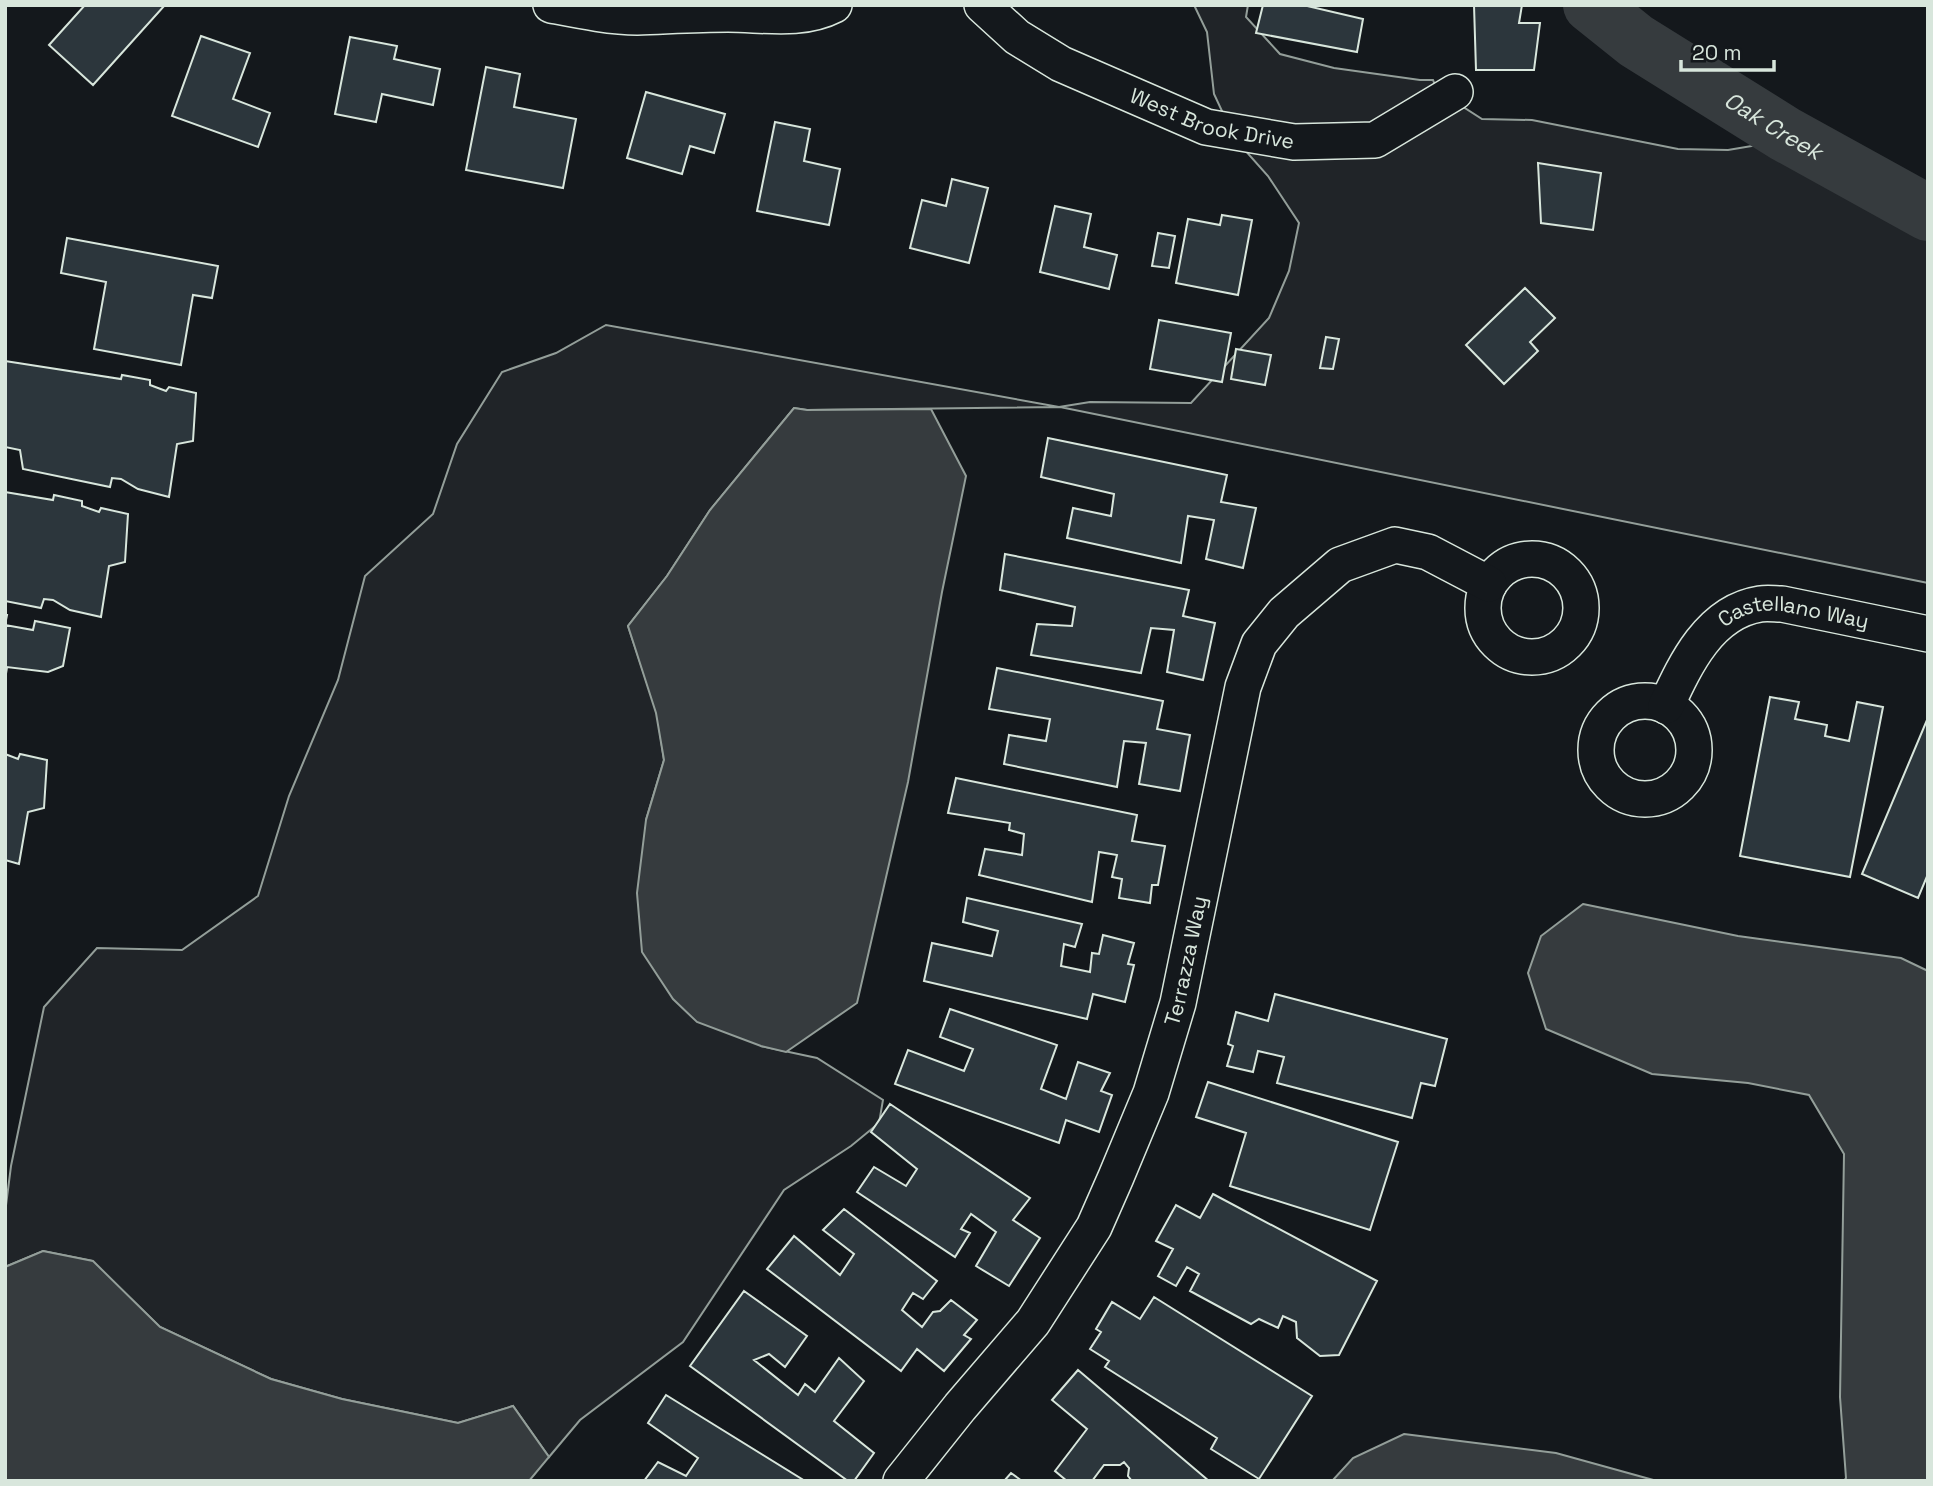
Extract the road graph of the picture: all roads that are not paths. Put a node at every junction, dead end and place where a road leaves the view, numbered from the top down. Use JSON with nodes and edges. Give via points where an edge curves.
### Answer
{"nodes":[{"id":1,"x":551,"y":5,"type":"edge"},
{"id":2,"x":834,"y":5,"type":"edge"},
{"id":3,"x":982,"y":5,"type":"edge"},
{"id":4,"x":1455,"y":92,"type":"dead end"},
{"id":5,"x":1489,"y":584,"type":"dead end"},
{"id":6,"x":1928,"y":634,"type":"edge"},
{"id":7,"x":1666,"y":706,"type":"dead end"},
{"id":8,"x":901,"y":1481,"type":"edge"}],
"edges":[{"from":1,"to":2,"type":"street","via":[[635,17],[789,17]]},
{"from":3,"to":4,"type":"street","name":"West Brook Drive","via":[[1017,37],[1061,64],[1206,127],[1294,142],[1375,140]]},
{"from":5,"to":8,"type":"street","name":"Terrazza Way","via":[[1428,552],[1395,544],[1340,565],[1284,613],[1259,644],[1243,687],[1178,1003],[1151,1093],[1116,1178],[1094,1227],[1033,1321]]},
{"from":6,"to":7,"type":"street","name":"Castellano Way","via":[[1782,604],[1760,604],[1724,619],[1709,633]]}]}
